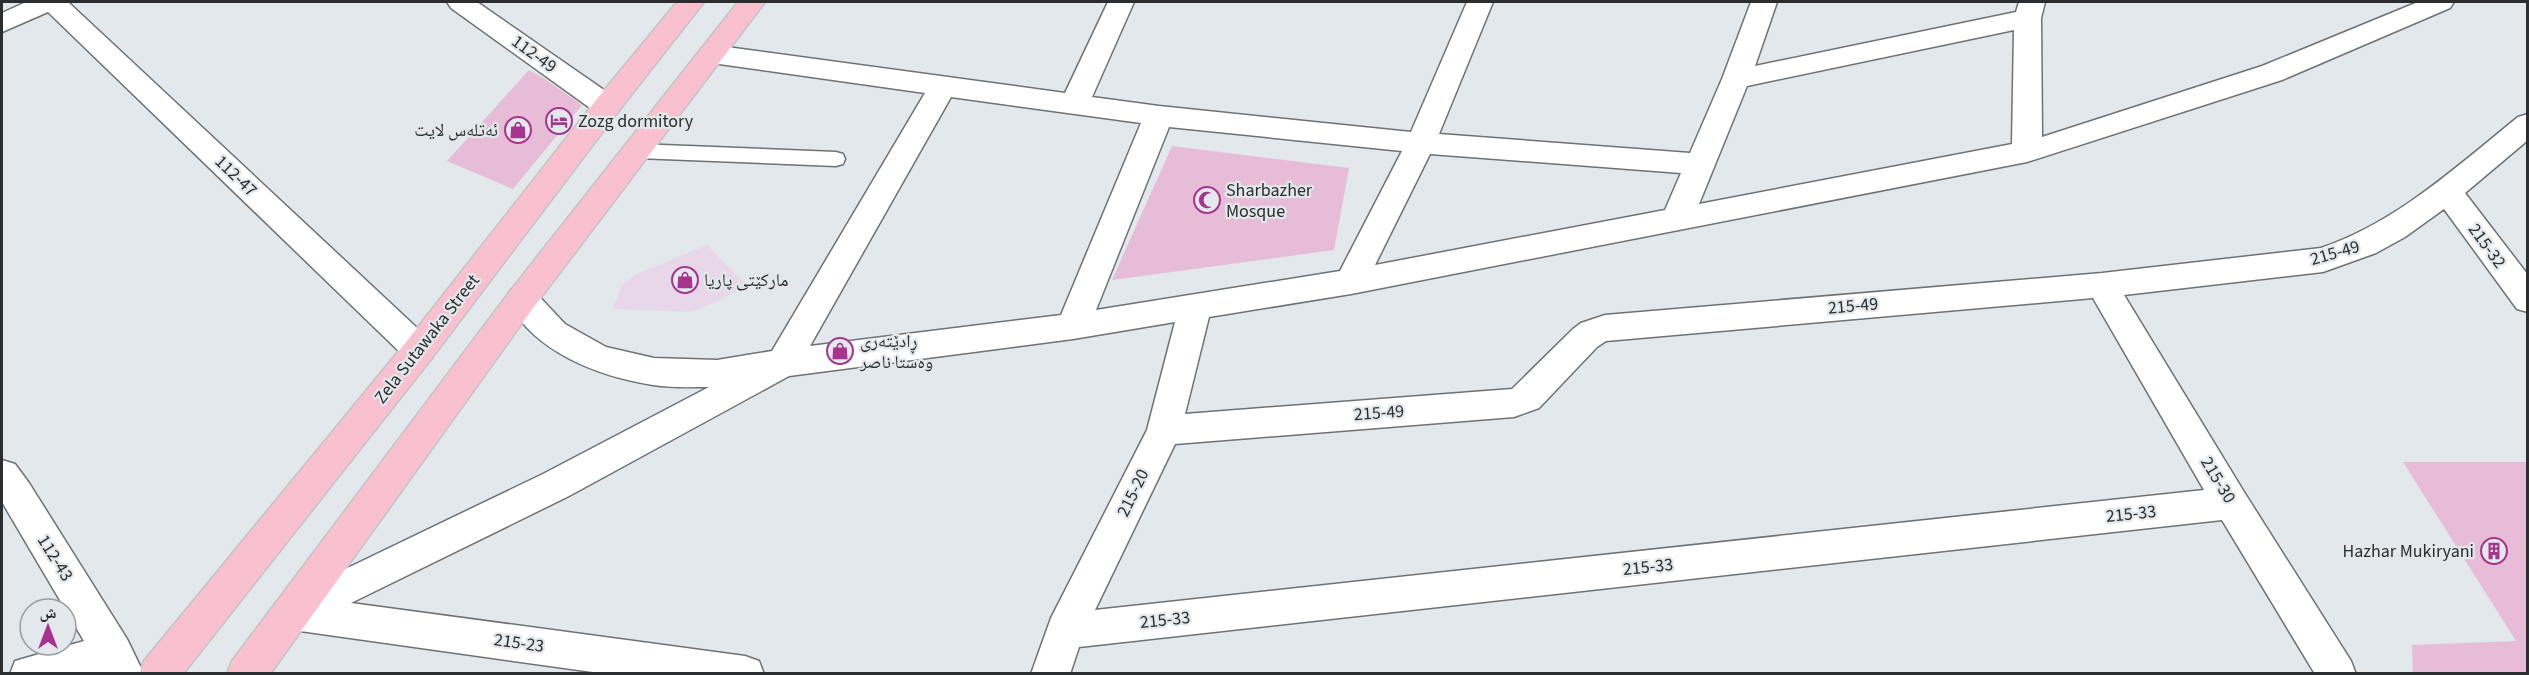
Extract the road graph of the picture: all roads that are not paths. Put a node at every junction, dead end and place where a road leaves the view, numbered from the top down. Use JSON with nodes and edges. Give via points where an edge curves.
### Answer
{"nodes":[{"id":1,"x":50,"y":2,"type":"edge"},
{"id":2,"x":460,"y":2,"type":"edge"},
{"id":3,"x":691,"y":2,"type":"edge"},
{"id":4,"x":752,"y":2,"type":"edge"},
{"id":5,"x":1121,"y":2,"type":"edge"},
{"id":6,"x":1480,"y":2,"type":"edge"},
{"id":7,"x":1764,"y":2,"type":"edge"},
{"id":8,"x":2441,"y":2,"type":"edge"},
{"id":9,"x":2030,"y":10,"type":"edge"},
{"id":10,"x":2,"y":23,"type":"edge"},
{"id":11,"x":711,"y":54,"type":"junction"},
{"id":12,"x":1736,"y":79,"type":"junction"},
{"id":13,"x":944,"y":85,"type":"junction"},
{"id":14,"x":1075,"y":103,"type":"junction"},
{"id":15,"x":607,"y":106,"type":"junction"},
{"id":16,"x":1160,"y":116,"type":"junction"},
{"id":17,"x":2528,"y":124,"type":"edge"},
{"id":18,"x":1421,"y":143,"type":"junction"},
{"id":19,"x":637,"y":151,"type":"junction"},
{"id":20,"x":2027,"y":152,"type":"junction"},
{"id":21,"x":836,"y":159,"type":"dead end"},
{"id":22,"x":1700,"y":164,"type":"junction"},
{"id":23,"x":2446,"y":191,"type":"junction"},
{"id":24,"x":1677,"y":219,"type":"junction"},
{"id":25,"x":1351,"y":282,"type":"junction"},
{"id":26,"x":2102,"y":285,"type":"junction"},
{"id":27,"x":522,"y":299,"type":"junction"},
{"id":28,"x":2528,"y":300,"type":"edge"},
{"id":29,"x":1196,"y":306,"type":"junction"},
{"id":30,"x":1073,"y":326,"type":"junction"},
{"id":31,"x":419,"y":350,"type":"junction"},
{"id":32,"x":783,"y":363,"type":"junction"},
{"id":33,"x":1164,"y":430,"type":"junction"},
{"id":34,"x":6,"y":493,"type":"edge"},
{"id":35,"x":2231,"y":503,"type":"junction"},
{"id":36,"x":293,"y":613,"type":"junction"},
{"id":37,"x":1065,"y":631,"type":"junction"},
{"id":38,"x":119,"y":663,"type":"edge"},
{"id":39,"x":29,"y":674,"type":"edge"},
{"id":40,"x":158,"y":674,"type":"edge"},
{"id":41,"x":246,"y":674,"type":"edge"},
{"id":42,"x":746,"y":674,"type":"edge"},
{"id":43,"x":1050,"y":674,"type":"edge"},
{"id":44,"x":2337,"y":674,"type":"edge"}],
"edges":[{"from":1,"to":10,"type":"street"},
{"from":1,"to":31,"type":"street","name":"112-47"},
{"from":2,"to":15,"type":"street","name":"112-49"},
{"from":3,"to":15,"type":"main road","name":"Zela Sutawaka Street"},
{"from":4,"to":11,"type":"main road"},
{"from":5,"to":14,"type":"street"},
{"from":6,"to":18,"type":"street"},
{"from":7,"to":12,"type":"street"},
{"from":8,"to":20,"type":"street","via":[[2272,72]]},
{"from":9,"to":12,"type":"street"},
{"from":9,"to":20,"type":"street"},
{"from":11,"to":13,"type":"street"},
{"from":11,"to":19,"type":"main road"},
{"from":12,"to":22,"type":"street"},
{"from":13,"to":14,"type":"street"},
{"from":13,"to":32,"type":"street"},
{"from":14,"to":16,"type":"street"},
{"from":15,"to":31,"type":"main road","name":"Zela Sutawaka Street"},
{"from":16,"to":18,"type":"street"},
{"from":16,"to":30,"type":"street"},
{"from":17,"to":23,"type":"street","name":"215-49"},
{"from":18,"to":22,"type":"street"},
{"from":18,"to":25,"type":"street"},
{"from":19,"to":21,"type":"lane"},
{"from":19,"to":27,"type":"main road"},
{"from":20,"to":24,"type":"street"},
{"from":22,"to":24,"type":"street"},
{"from":23,"to":26,"type":"street","name":"215-49","via":[[2394,229],[2323,260]]},
{"from":23,"to":28,"type":"street","name":"215-32"},
{"from":24,"to":25,"type":"street"},
{"from":25,"to":29,"type":"street"},
{"from":26,"to":33,"type":"street","name":"215-49","via":[[1605,328],[1585,338],[1527,398],[1514,403]]},
{"from":26,"to":35,"type":"street","name":"215-30"},
{"from":27,"to":32,"type":"street","via":[[553,333],[609,361],[654,372],[717,374]]},
{"from":27,"to":36,"type":"main road"},
{"from":29,"to":30,"type":"street"},
{"from":29,"to":33,"type":"street","name":"215-20"},
{"from":30,"to":32,"type":"street"},
{"from":31,"to":40,"type":"main road","name":"Zela Sutawaka Street"},
{"from":32,"to":36,"type":"street","via":[[556,485]]},
{"from":33,"to":37,"type":"street","name":"215-20"},
{"from":34,"to":38,"type":"street","name":"112-43"},
{"from":35,"to":37,"type":"street","name":"215-33"},
{"from":35,"to":44,"type":"street","name":"215-30"},
{"from":36,"to":41,"type":"main road"},
{"from":36,"to":42,"type":"street","name":"215-23"},
{"from":37,"to":43,"type":"street","name":"215-20"},
{"from":38,"to":39,"type":"street"}]}
